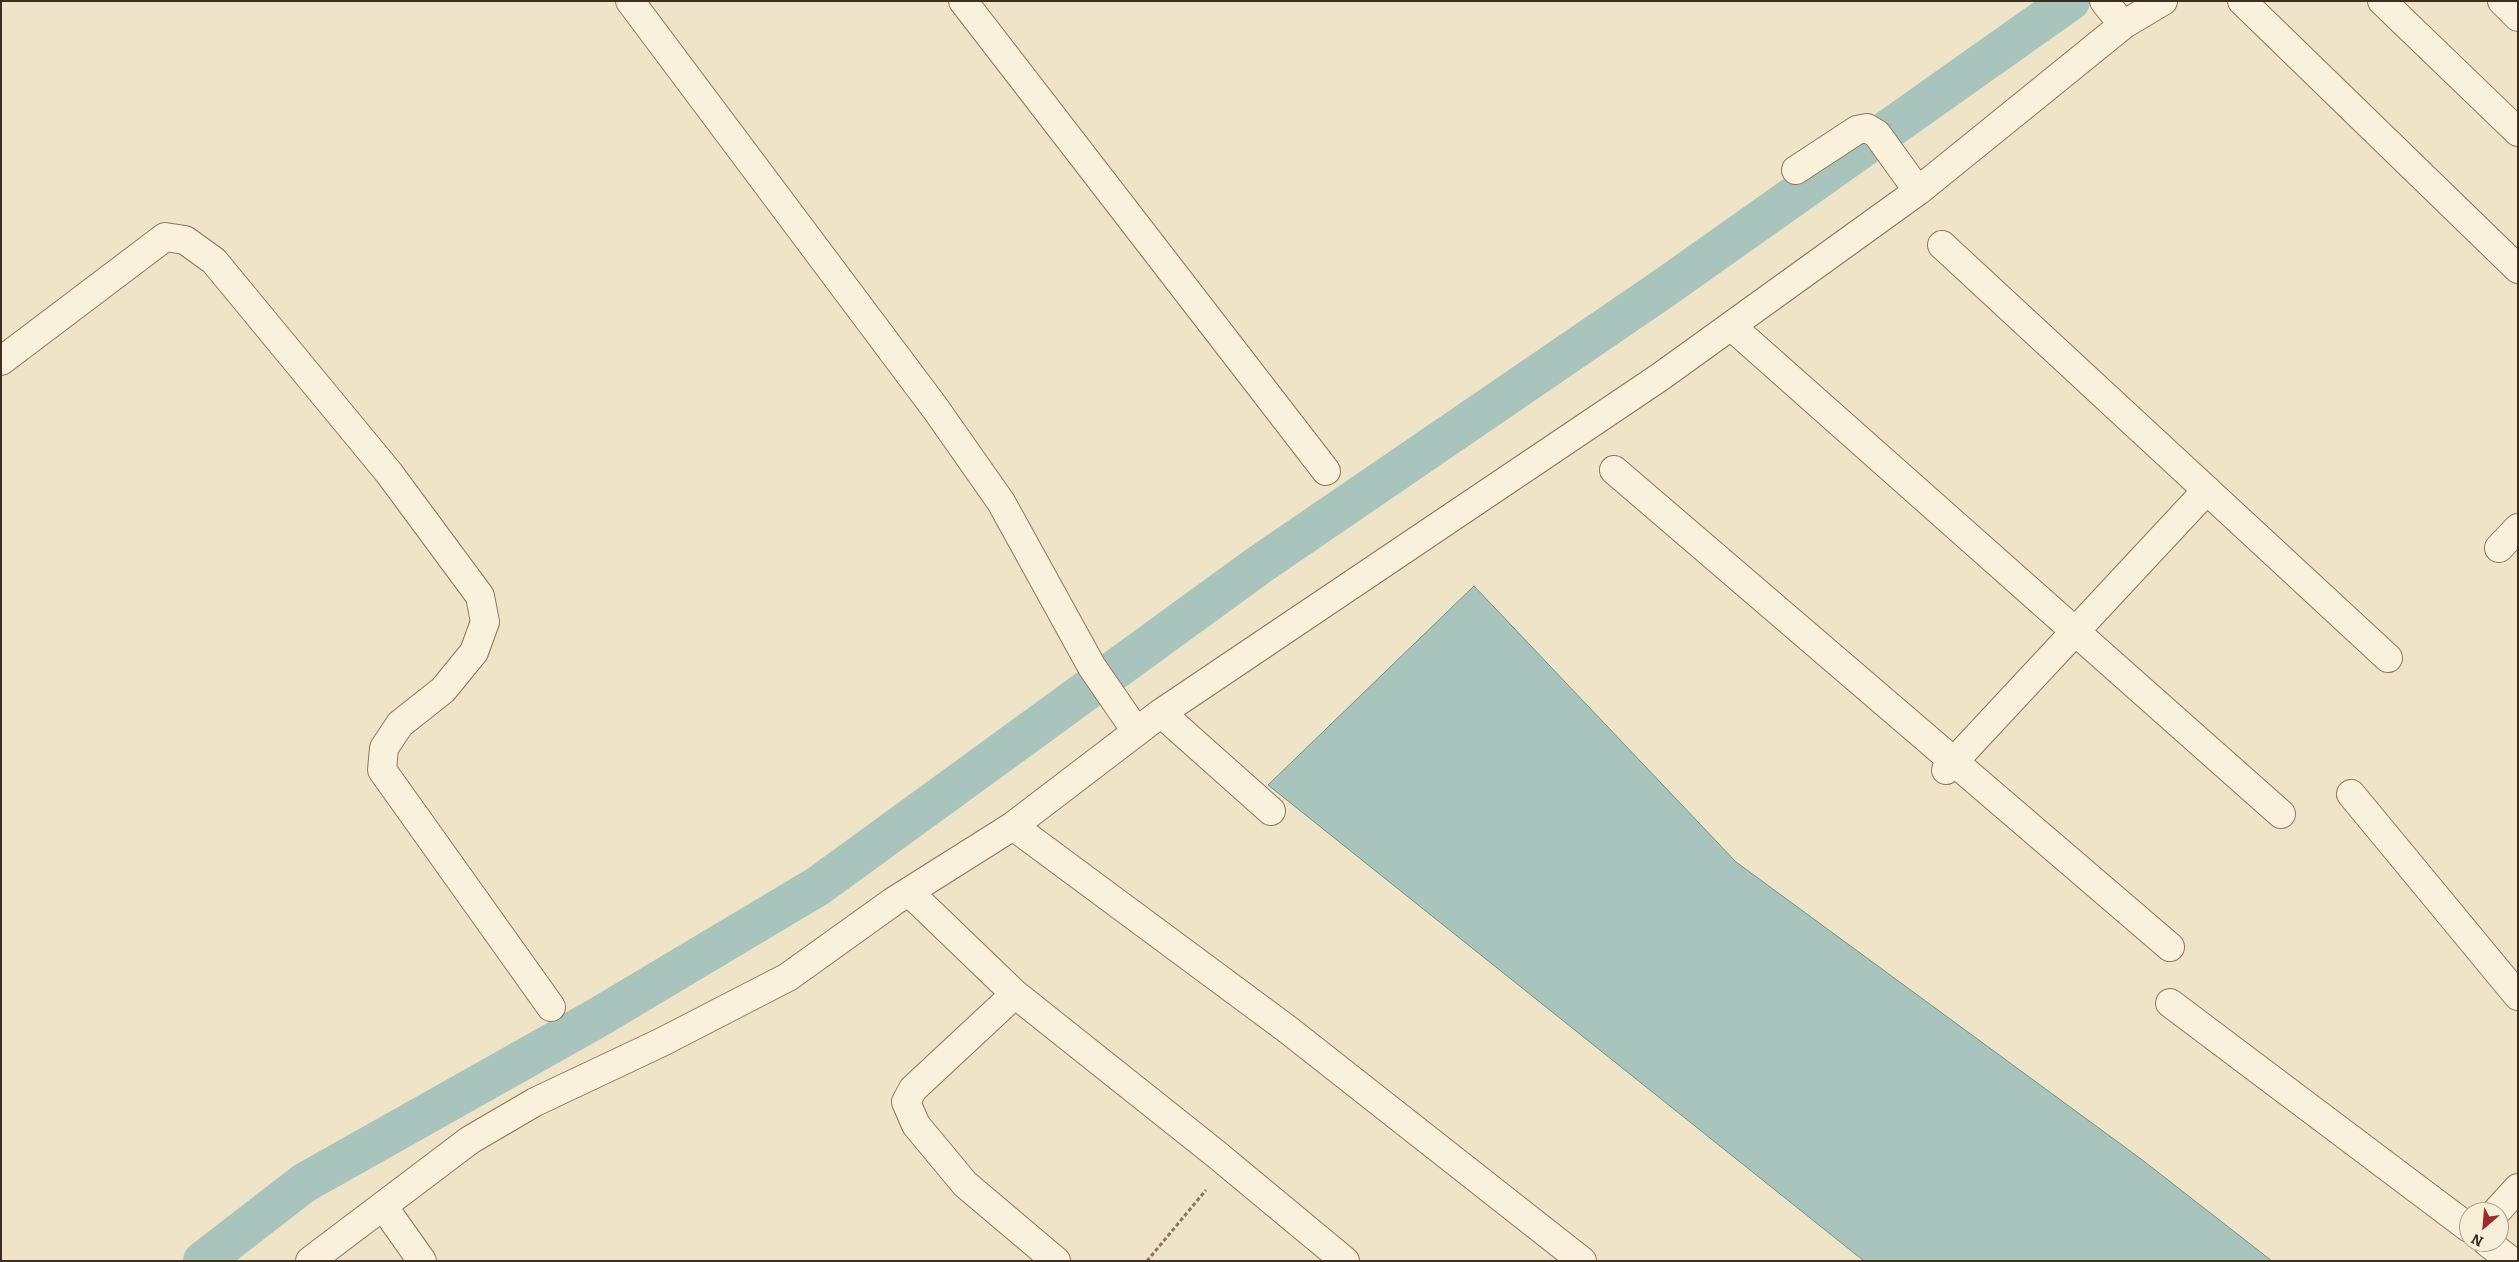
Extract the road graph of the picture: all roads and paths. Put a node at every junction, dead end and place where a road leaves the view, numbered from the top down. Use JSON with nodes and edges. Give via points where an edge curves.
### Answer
{"nodes":[{"id":1,"x":630,"y":1,"type":"edge"},
{"id":2,"x":963,"y":1,"type":"edge"},
{"id":3,"x":2104,"y":1,"type":"edge"},
{"id":4,"x":2163,"y":1,"type":"edge"},
{"id":5,"x":2242,"y":1,"type":"edge"},
{"id":6,"x":2382,"y":1,"type":"edge"},
{"id":7,"x":2502,"y":1,"type":"edge"},
{"id":8,"x":2518,"y":17,"type":"edge"},
{"id":9,"x":2123,"y":24,"type":"junction"},
{"id":10,"x":2518,"y":132,"type":"edge"},
{"id":11,"x":1796,"y":170,"type":"dead end"},
{"id":12,"x":1912,"y":181,"type":"junction"},
{"id":13,"x":1942,"y":245,"type":"dead end"},
{"id":14,"x":2518,"y":269,"type":"edge"},
{"id":15,"x":1731,"y":326,"type":"junction"},
{"id":16,"x":1,"y":361,"type":"edge"},
{"id":17,"x":1614,"y":470,"type":"dead end"},
{"id":18,"x":1326,"y":471,"type":"dead end"},
{"id":19,"x":2207,"y":490,"type":"junction"},
{"id":20,"x":2518,"y":528,"type":"edge"},
{"id":21,"x":2499,"y":548,"type":"dead end"},
{"id":22,"x":2075,"y":632,"type":"junction"},
{"id":23,"x":2388,"y":658,"type":"dead end"},
{"id":24,"x":1161,"y":713,"type":"junction"},
{"id":25,"x":1136,"y":729,"type":"junction"},
{"id":26,"x":1950,"y":766,"type":"junction"},
{"id":27,"x":2351,"y":794,"type":"dead end"},
{"id":28,"x":1271,"y":811,"type":"dead end"},
{"id":29,"x":2281,"y":814,"type":"dead end"},
{"id":30,"x":1012,"y":826,"type":"junction"},
{"id":31,"x":909,"y":892,"type":"junction"},
{"id":32,"x":2170,"y":947,"type":"dead end"},
{"id":33,"x":1014,"y":994,"type":"junction"},
{"id":34,"x":2518,"y":996,"type":"edge"},
{"id":35,"x":2170,"y":1003,"type":"dead end"},
{"id":36,"x":551,"y":1007,"type":"dead end"},
{"id":37,"x":1228,"y":1164,"type":"junction"},
{"id":38,"x":2518,"y":1188,"type":"edge"},
{"id":39,"x":2505,"y":1202,"type":"edge"},
{"id":40,"x":383,"y":1206,"type":"junction"},
{"id":41,"x":2459,"y":1220,"type":"edge"},
{"id":42,"x":2500,"y":1252,"type":"edge"},
{"id":43,"x":310,"y":1261,"type":"edge"},
{"id":44,"x":422,"y":1261,"type":"edge"},
{"id":45,"x":1056,"y":1261,"type":"edge"},
{"id":46,"x":1147,"y":1261,"type":"edge"},
{"id":47,"x":1345,"y":1261,"type":"edge"},
{"id":48,"x":1582,"y":1261,"type":"edge"},
{"id":49,"x":2511,"y":1261,"type":"edge"}],
"edges":[{"from":1,"to":25,"type":"street","via":[[935,408],[995,494],[1092,668]]},
{"from":2,"to":18,"type":"street"},
{"from":3,"to":9,"type":"street"},
{"from":4,"to":9,"type":"street"},
{"from":5,"to":14,"type":"street"},
{"from":6,"to":10,"type":"street"},
{"from":7,"to":8,"type":"street"},
{"from":9,"to":12,"type":"street"},
{"from":11,"to":12,"type":"street","via":[[1857,130],[1868,128],[1877,134]]},
{"from":12,"to":15,"type":"street"},
{"from":13,"to":19,"type":"street"},
{"from":15,"to":22,"type":"street"},
{"from":15,"to":24,"type":"street"},
{"from":16,"to":36,"type":"street","via":[[165,236],[185,240],[214,261],[389,473],[480,596],[485,622],[474,652],[443,690],[400,724],[384,748],[382,770]]},
{"from":17,"to":26,"type":"street"},
{"from":19,"to":22,"type":"street"},
{"from":19,"to":23,"type":"street"},
{"from":20,"to":21,"type":"street"},
{"from":22,"to":26,"type":"street"},
{"from":22,"to":29,"type":"street"},
{"from":24,"to":25,"type":"street"},
{"from":24,"to":28,"type":"street"},
{"from":25,"to":30,"type":"street"},
{"from":26,"to":32,"type":"street"},
{"from":27,"to":34,"type":"street"},
{"from":30,"to":31,"type":"street"},
{"from":30,"to":48,"type":"street","via":[[1280,1023]]},
{"from":31,"to":33,"type":"street"},
{"from":31,"to":40,"type":"street","via":[[788,976],[662,1042],[534,1102],[470,1140]]},
{"from":33,"to":37,"type":"street"},
{"from":33,"to":45,"type":"street","via":[[913,1089],[906,1102],[916,1125],[965,1184]]},
{"from":35,"to":41,"type":"street"},
{"from":37,"to":46,"type":"path"},
{"from":37,"to":47,"type":"street"},
{"from":38,"to":39,"type":"street"},
{"from":40,"to":43,"type":"street"},
{"from":40,"to":44,"type":"street"},
{"from":42,"to":49,"type":"street"}]}
